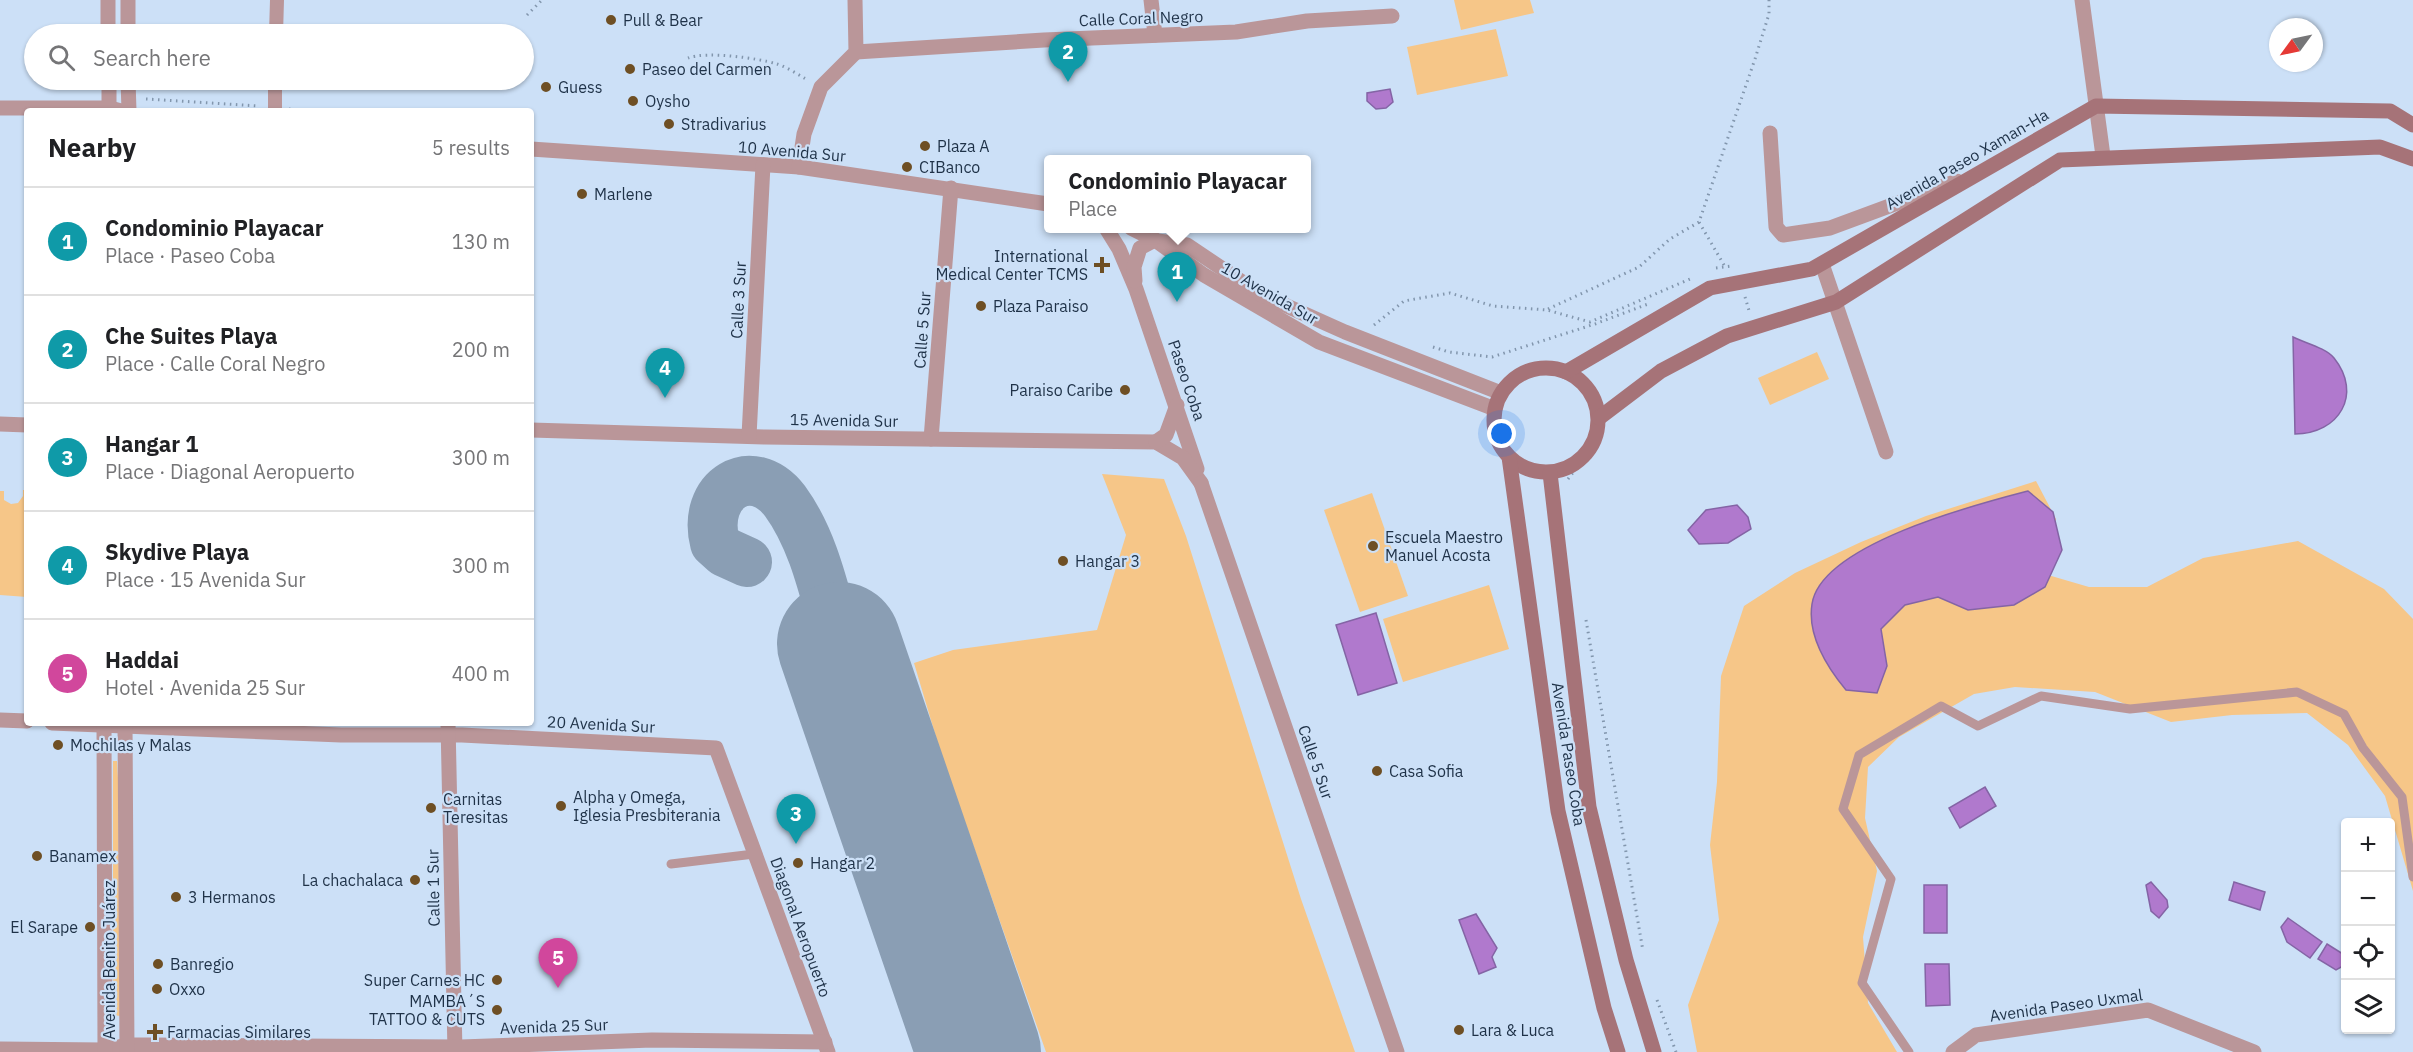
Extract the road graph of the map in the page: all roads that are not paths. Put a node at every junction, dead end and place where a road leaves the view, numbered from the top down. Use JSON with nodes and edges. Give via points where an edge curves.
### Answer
{"nodes":[{"id":1,"x":108,"y":0,"type":"edge"},
{"id":2,"x":128,"y":0,"type":"edge"},
{"id":3,"x":277,"y":0,"type":"edge"},
{"id":4,"x":855,"y":0,"type":"edge"},
{"id":5,"x":1151,"y":0,"type":"edge"},
{"id":6,"x":2082,"y":0,"type":"edge"},
{"id":7,"x":1392,"y":16,"type":"dead end"},
{"id":8,"x":108,"y":24,"type":"edge"},
{"id":9,"x":128,"y":24,"type":"edge"},
{"id":10,"x":276,"y":24,"type":"edge"},
{"id":11,"x":1155,"y":35,"type":"junction"},
{"id":12,"x":856,"y":52,"type":"junction"},
{"id":13,"x":113,"y":90,"type":"edge"},
{"id":14,"x":125,"y":90,"type":"edge"},
{"id":15,"x":275,"y":90,"type":"edge"},
{"id":16,"x":2096,"y":106,"type":"junction"},
{"id":17,"x":0,"y":108,"type":"edge"},
{"id":18,"x":120,"y":108,"type":"edge"},
{"id":19,"x":274,"y":108,"type":"edge"},
{"id":20,"x":2413,"y":124,"type":"edge"},
{"id":21,"x":1770,"y":133,"type":"dead end"},
{"id":22,"x":534,"y":149,"type":"edge"},
{"id":23,"x":2103,"y":156,"type":"junction"},
{"id":24,"x":2413,"y":159,"type":"edge"},
{"id":25,"x":763,"y":165,"type":"junction"},
{"id":26,"x":799,"y":167,"type":"junction"},
{"id":27,"x":1979,"y":173,"type":"junction"},
{"id":28,"x":951,"y":188,"type":"junction"},
{"id":29,"x":1044,"y":203,"type":"edge"},
{"id":30,"x":1109,"y":233,"type":"edge"},
{"id":31,"x":1141,"y":233,"type":"edge"},
{"id":32,"x":1155,"y":240,"type":"junction"},
{"id":33,"x":1822,"y":264,"type":"junction"},
{"id":34,"x":1136,"y":288,"type":"junction"},
{"id":35,"x":1836,"y":303,"type":"junction"},
{"id":36,"x":1566,"y":372,"type":"junction"},
{"id":37,"x":1501,"y":393,"type":"junction"},
{"id":38,"x":1177,"y":405,"type":"junction"},
{"id":39,"x":1495,"y":409,"type":"junction"},
{"id":40,"x":1603,"y":422,"type":"junction"},
{"id":41,"x":0,"y":424,"type":"edge"},
{"id":42,"x":24,"y":425,"type":"edge"},
{"id":43,"x":534,"y":430,"type":"edge"},
{"id":44,"x":749,"y":436,"type":"junction"},
{"id":45,"x":931,"y":439,"type":"junction"},
{"id":46,"x":1156,"y":442,"type":"junction"},
{"id":47,"x":1886,"y":452,"type":"dead end"},
{"id":48,"x":1509,"y":457,"type":"junction"},
{"id":49,"x":1550,"y":473,"type":"junction"},
{"id":50,"x":1202,"y":483,"type":"junction"},
{"id":51,"x":0,"y":720,"type":"edge"},
{"id":52,"x":24,"y":722,"type":"edge"},
{"id":53,"x":104,"y":726,"type":"edge"},
{"id":54,"x":125,"y":726,"type":"edge"},
{"id":55,"x":147,"y":726,"type":"edge"},
{"id":56,"x":448,"y":729,"type":"edge"},
{"id":57,"x":716,"y":748,"type":"joint"},
{"id":58,"x":754,"y":854,"type":"junction"},
{"id":59,"x":671,"y":864,"type":"dead end"},
{"id":60,"x":2413,"y":877,"type":"edge"},
{"id":61,"x":651,"y":1046,"type":"edge"},
{"id":62,"x":768,"y":1047,"type":"edge"},
{"id":63,"x":826,"y":1047,"type":"edge"},
{"id":64,"x":127,"y":1048,"type":"edge"},
{"id":65,"x":0,"y":1049,"type":"edge"},
{"id":66,"x":455,"y":1050,"type":"edge"},
{"id":67,"x":105,"y":1051,"type":"edge"},
{"id":68,"x":1397,"y":1052,"type":"edge"},
{"id":69,"x":1618,"y":1052,"type":"edge"},
{"id":70,"x":1654,"y":1052,"type":"edge"},
{"id":71,"x":1909,"y":1052,"type":"edge"},
{"id":72,"x":1953,"y":1052,"type":"edge"},
{"id":73,"x":2253,"y":1052,"type":"edge"}],
"edges":[{"from":1,"to":8,"type":"street"},
{"from":2,"to":9,"type":"street"},
{"from":3,"to":10,"type":"street"},
{"from":4,"to":12,"type":"street"},
{"from":5,"to":11,"type":"street"},
{"from":6,"to":16,"type":"street"},
{"from":7,"to":11,"type":"street","name":"Calle Coral Negro","via":[[1307,21],[1236,32]]},
{"from":11,"to":12,"type":"street","name":"Calle Coral Negro"},
{"from":12,"to":26,"type":"street","via":[[821,87],[804,134]]},
{"from":13,"to":18,"type":"street"},
{"from":14,"to":18,"type":"street"},
{"from":15,"to":19,"type":"street"},
{"from":16,"to":20,"type":"main road","via":[[2391,111]]},
{"from":16,"to":23,"type":"street"},
{"from":16,"to":27,"type":"main road","name":"Avenida Paseo Xaman-Ha"},
{"from":17,"to":18,"type":"street"},
{"from":21,"to":27,"type":"street","via":[[1776,227],[1783,235],[1830,228]]},
{"from":22,"to":25,"type":"street","name":"10 Avenida Sur"},
{"from":23,"to":24,"type":"main road","via":[[2380,147]]},
{"from":23,"to":35,"type":"main road","via":[[2060,160]]},
{"from":25,"to":26,"type":"street","name":"10 Avenida Sur"},
{"from":25,"to":44,"type":"street","name":"Calle 3 Sur"},
{"from":26,"to":28,"type":"street","name":"10 Avenida Sur"},
{"from":27,"to":33,"type":"main road","name":"Avenida Paseo Xaman-Ha"},
{"from":28,"to":29,"type":"street","name":"10 Avenida Sur"},
{"from":28,"to":45,"type":"street","name":"Calle 5 Sur"},
{"from":30,"to":34,"type":"street","name":"Paseo Coba"},
{"from":31,"to":32,"type":"street"},
{"from":32,"to":34,"type":"street","name":"Paseo Coba","via":[[1140,248],[1134,267]]},
{"from":32,"to":37,"type":"street","name":"10 Avenida Sur","via":[[1187,245],[1260,294]]},
{"from":32,"to":39,"type":"street","name":"10 Avenida Sur","via":[[1204,275],[1319,342]]},
{"from":33,"to":35,"type":"street"},
{"from":33,"to":36,"type":"main road","name":"Avenida Paseo Xaman-Ha","via":[[1710,288]]},
{"from":34,"to":38,"type":"street","name":"Paseo Coba"},
{"from":35,"to":40,"type":"main road","via":[[1727,336],[1661,371]]},
{"from":35,"to":47,"type":"street"},
{"from":36,"to":37,"type":"main road","via":[[1537,369],[1523,373]]},
{"from":36,"to":40,"type":"main road","via":[[1589,390]]},
{"from":37,"to":39,"type":"main road"},
{"from":38,"to":46,"type":"street","via":[[1166,435]]},
{"from":38,"to":50,"type":"street","name":"Paseo Coba"},
{"from":39,"to":48,"type":"main road","via":[[1494,426]]},
{"from":40,"to":49,"type":"main road","via":[[1584,457]]},
{"from":41,"to":42,"type":"street"},
{"from":43,"to":44,"type":"street","name":"15 Avenida Sur"},
{"from":44,"to":45,"type":"street","name":"15 Avenida Sur"},
{"from":45,"to":46,"type":"street","name":"15 Avenida Sur"},
{"from":46,"to":50,"type":"street","name":"15 Avenida Sur","via":[[1184,458]]},
{"from":48,"to":49,"type":"main road","via":[[1535,472]]},
{"from":48,"to":69,"type":"main road","name":"Avenida Paseo Coba","via":[[1558,811]]},
{"from":49,"to":70,"type":"main road","name":"Avenida Paseo Coba","via":[[1589,807],[1626,960]]},
{"from":50,"to":68,"type":"street","name":"Calle 5 Sur"},
{"from":51,"to":52,"type":"street"},
{"from":53,"to":67,"type":"street","name":"Avenida Benito Juárez"},
{"from":54,"to":64,"type":"street","name":"Avenida Benito Juárez"},
{"from":55,"to":56,"type":"street","name":"20 Avenida Sur","via":[[341,735]]},
{"from":56,"to":57,"type":"street","name":"20 Avenida Sur"},
{"from":56,"to":66,"type":"street","name":"Calle 1 Sur"},
{"from":57,"to":58,"type":"street","name":"Diagonal Aeropuerto"},
{"from":58,"to":59,"type":"lane"},
{"from":58,"to":63,"type":"street","name":"Diagonal Aeropuerto"},
{"from":60,"to":71,"type":"lane","via":[[2402,797],[2363,748],[2344,714],[2297,693],[2130,709],[2041,696],[1978,726],[1941,706],[1858,755],[1843,809],[1892,879],[1862,983]]},
{"from":61,"to":62,"type":"street","name":"Avenida 25 Sur"},
{"from":61,"to":66,"type":"street","name":"Avenida 25 Sur"},
{"from":62,"to":63,"type":"street","name":"Avenida 25 Sur"},
{"from":64,"to":66,"type":"street","name":"Avenida 25 Sur"},
{"from":64,"to":67,"type":"street","name":"Avenida 25 Sur"},
{"from":65,"to":67,"type":"street","name":"Avenida 25 Sur"},
{"from":72,"to":73,"type":"street","name":"Avenida Paseo Uxmal","via":[[1976,1035],[2148,1010]]}]}
